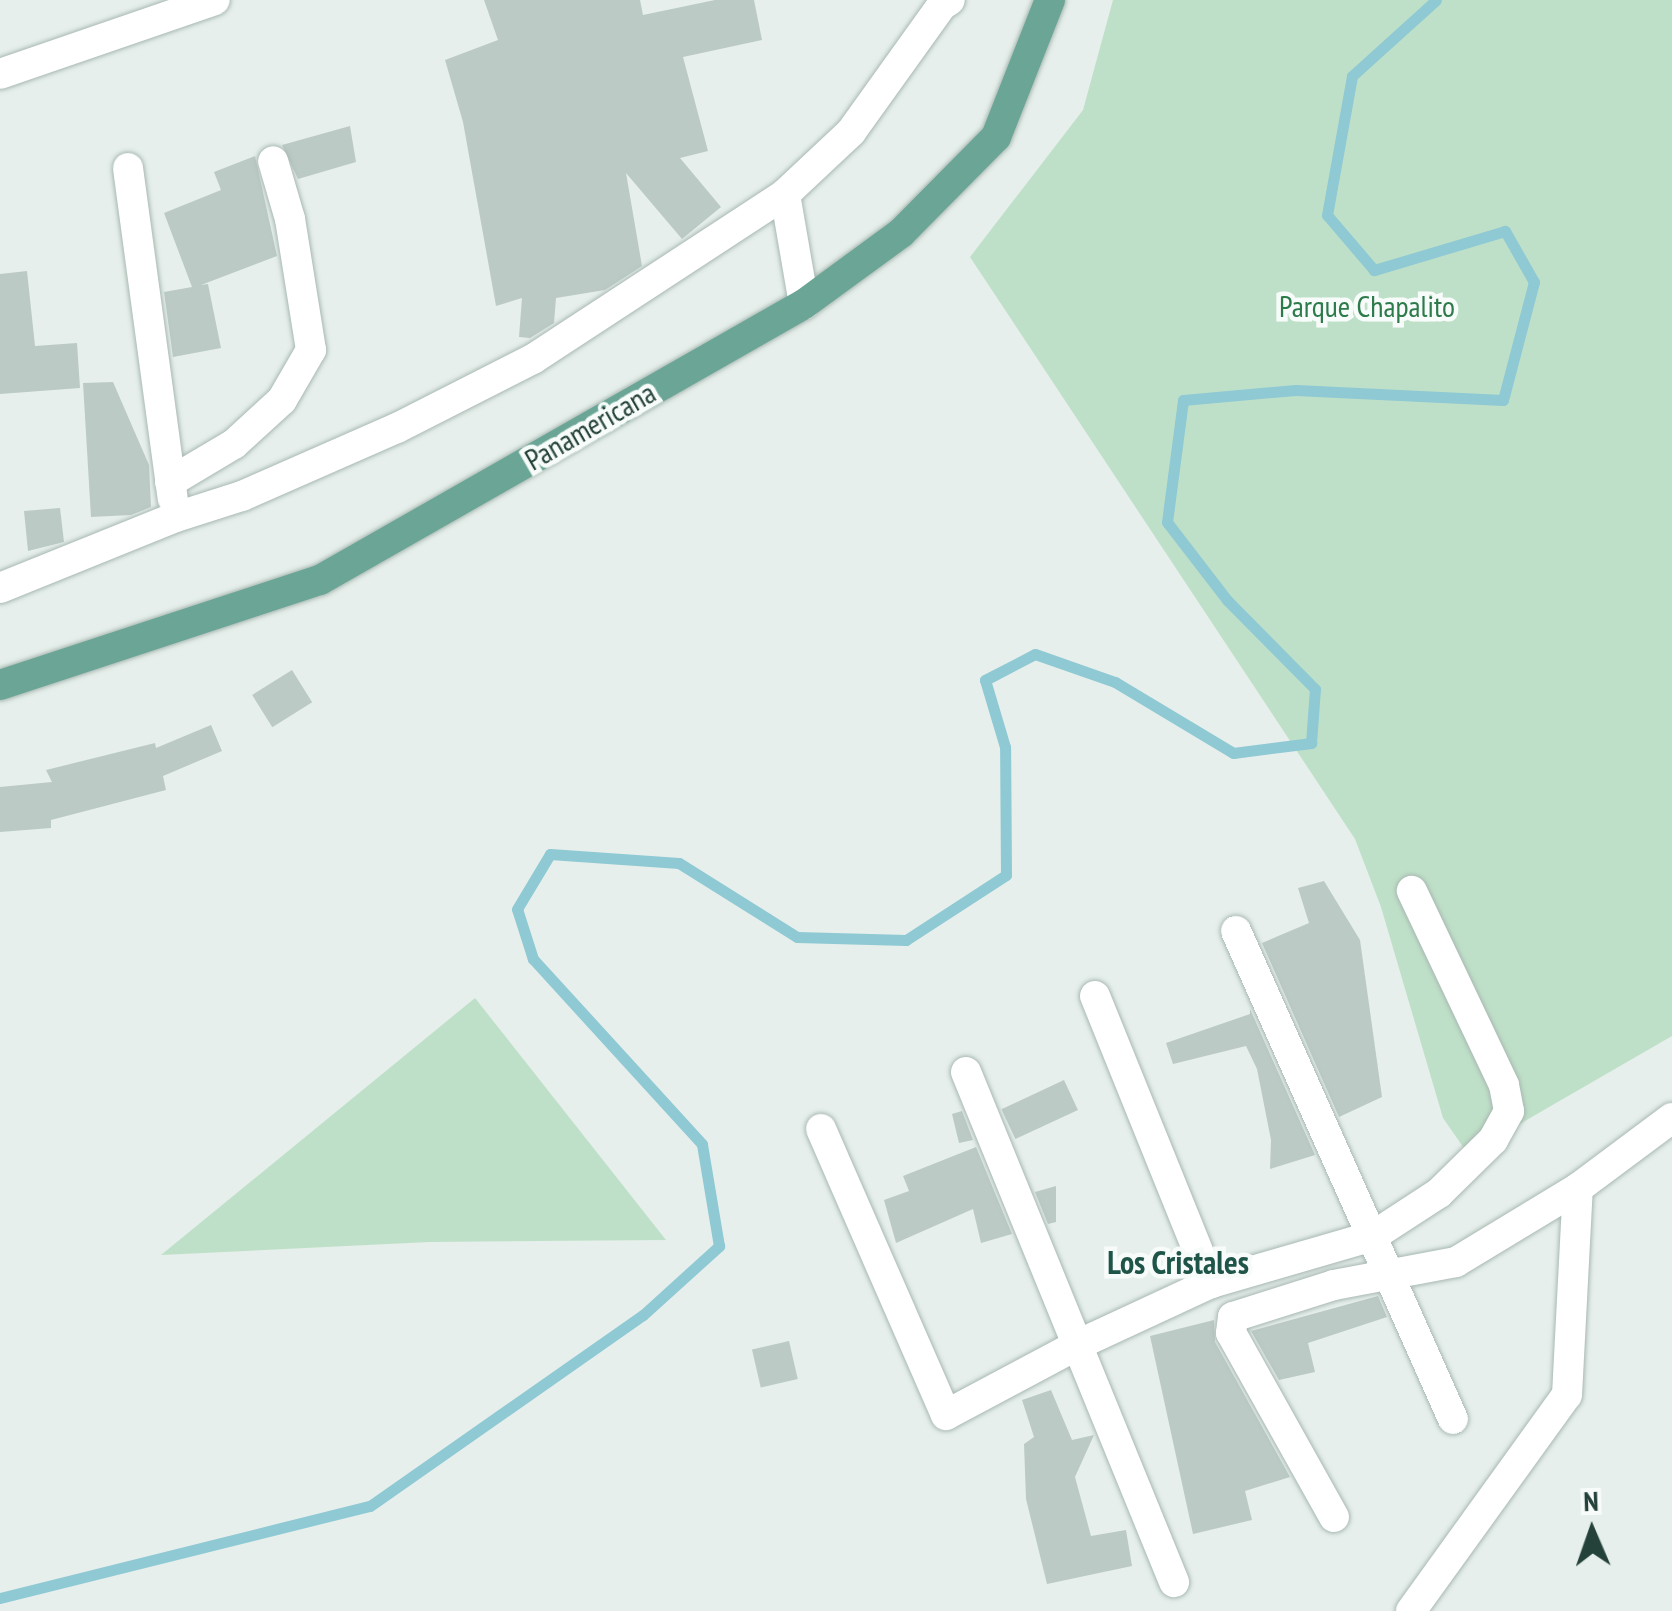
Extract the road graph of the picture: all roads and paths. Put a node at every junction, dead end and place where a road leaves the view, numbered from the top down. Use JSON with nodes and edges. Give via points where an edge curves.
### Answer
{"nodes":[{"id":1,"x":215,"y":0,"type":"edge"},
{"id":2,"x":950,"y":0,"type":"edge"},
{"id":3,"x":1050,"y":0,"type":"edge"},
{"id":4,"x":0,"y":74,"type":"edge"},
{"id":5,"x":272,"y":162,"type":"dead end"},
{"id":6,"x":128,"y":168,"type":"dead end"},
{"id":7,"x":785,"y":194,"type":"junction"},
{"id":8,"x":804,"y":304,"type":"junction"},
{"id":9,"x":170,"y":482,"type":"junction"},
{"id":10,"x":176,"y":517,"type":"junction"},
{"id":11,"x":0,"y":588,"type":"edge"},
{"id":12,"x":0,"y":685,"type":"edge"},
{"id":13,"x":1412,"y":891,"type":"dead end"},
{"id":14,"x":1236,"y":931,"type":"dead end"},
{"id":15,"x":1095,"y":996,"type":"dead end"},
{"id":16,"x":966,"y":1072,"type":"dead end"},
{"id":17,"x":1672,"y":1118,"type":"edge"},
{"id":18,"x":821,"y":1128,"type":"dead end"},
{"id":19,"x":1578,"y":1188,"type":"junction"},
{"id":20,"x":1372,"y":1236,"type":"junction"},
{"id":21,"x":1389,"y":1276,"type":"junction"},
{"id":22,"x":1211,"y":1283,"type":"junction"},
{"id":23,"x":1075,"y":1346,"type":"junction"},
{"id":24,"x":1453,"y":1419,"type":"dead end"},
{"id":25,"x":1334,"y":1518,"type":"dead end"},
{"id":26,"x":1174,"y":1582,"type":"dead end"},
{"id":27,"x":1411,"y":1611,"type":"edge"}],
"edges":[{"from":1,"to":4,"type":"street"},
{"from":2,"to":7,"type":"street","via":[[851,132]]},
{"from":3,"to":8,"type":"main road","name":"Panamericana","via":[[996,137],[901,233]]},
{"from":5,"to":9,"type":"street","via":[[290,219],[312,350],[282,400],[234,444]]},
{"from":6,"to":9,"type":"street"},
{"from":7,"to":8,"type":"street"},
{"from":7,"to":10,"type":"street","via":[[533,359],[396,428],[242,496]]},
{"from":8,"to":12,"type":"main road","name":"Panamericana","via":[[320,580]]},
{"from":9,"to":10,"type":"street"},
{"from":10,"to":11,"type":"street"},
{"from":13,"to":20,"type":"street","via":[[1504,1084],[1510,1111],[1493,1140],[1440,1193]]},
{"from":14,"to":20,"type":"street"},
{"from":15,"to":22,"type":"street"},
{"from":16,"to":23,"type":"street"},
{"from":17,"to":19,"type":"street"},
{"from":18,"to":23,"type":"street","via":[[946,1415]]},
{"from":19,"to":21,"type":"street","via":[[1456,1262]]},
{"from":19,"to":27,"type":"street","via":[[1567,1395]]},
{"from":20,"to":21,"type":"street"},
{"from":20,"to":22,"type":"street"},
{"from":21,"to":24,"type":"street"},
{"from":21,"to":25,"type":"street","via":[[1334,1285],[1228,1324]]},
{"from":22,"to":23,"type":"street"},
{"from":23,"to":26,"type":"street"}]}
